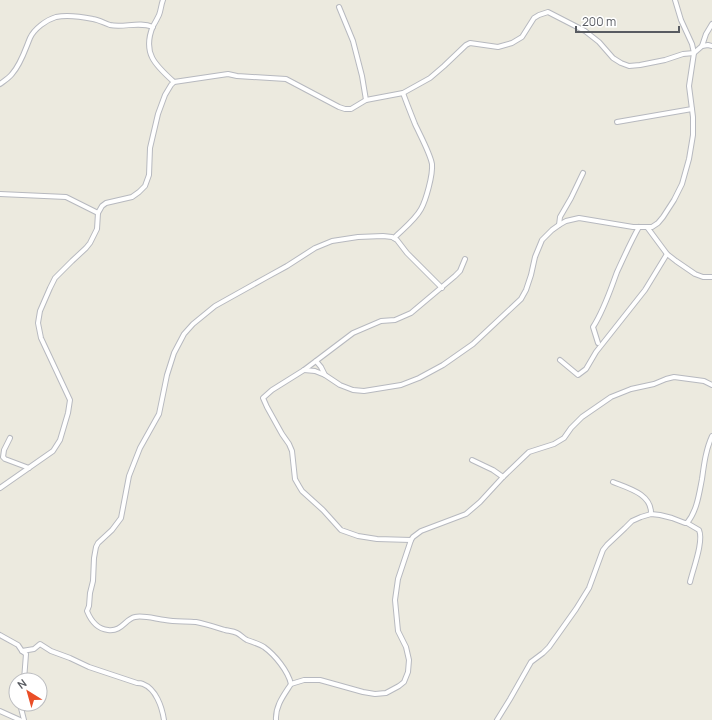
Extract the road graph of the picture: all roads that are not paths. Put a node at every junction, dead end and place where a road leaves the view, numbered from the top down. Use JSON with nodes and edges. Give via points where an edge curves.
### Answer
{"nodes":[{"id":1,"x":162,"y":0,"type":"edge"},
{"id":2,"x":675,"y":0,"type":"edge"},
{"id":3,"x":339,"y":7,"type":"dead end"},
{"id":4,"x":712,"y":24,"type":"edge"},
{"id":5,"x":153,"y":27,"type":"junction"},
{"id":6,"x":702,"y":46,"type":"junction"},
{"id":7,"x":712,"y":46,"type":"edge"},
{"id":8,"x":694,"y":53,"type":"junction"},
{"id":9,"x":174,"y":82,"type":"junction"},
{"id":10,"x":0,"y":84,"type":"edge"},
{"id":11,"x":403,"y":93,"type":"junction"},
{"id":12,"x":366,"y":100,"type":"junction"},
{"id":13,"x":692,"y":108,"type":"junction"},
{"id":14,"x":617,"y":122,"type":"dead end"},
{"id":15,"x":583,"y":173,"type":"dead end"},
{"id":16,"x":0,"y":194,"type":"edge"},
{"id":17,"x":98,"y":213,"type":"junction"},
{"id":18,"x":559,"y":225,"type":"junction"},
{"id":19,"x":639,"y":227,"type":"junction"},
{"id":20,"x":647,"y":227,"type":"junction"},
{"id":21,"x":394,"y":238,"type":"junction"},
{"id":22,"x":667,"y":254,"type":"junction"},
{"id":23,"x":465,"y":259,"type":"dead end"},
{"id":24,"x":712,"y":277,"type":"edge"},
{"id":25,"x":442,"y":288,"type":"junction"},
{"id":26,"x":598,"y":343,"type":"dead end"},
{"id":27,"x":560,"y":360,"type":"dead end"},
{"id":28,"x":314,"y":362,"type":"junction"},
{"id":29,"x":304,"y":370,"type":"junction"},
{"id":30,"x":315,"y":371,"type":"junction"},
{"id":31,"x":325,"y":375,"type":"junction"},
{"id":32,"x":712,"y":385,"type":"edge"},
{"id":33,"x":712,"y":436,"type":"edge"},
{"id":34,"x":10,"y":438,"type":"dead end"},
{"id":35,"x":472,"y":460,"type":"dead end"},
{"id":36,"x":29,"y":468,"type":"junction"},
{"id":37,"x":503,"y":477,"type":"junction"},
{"id":38,"x":613,"y":482,"type":"dead end"},
{"id":39,"x":0,"y":488,"type":"edge"},
{"id":40,"x":651,"y":514,"type":"junction"},
{"id":41,"x":687,"y":523,"type":"junction"},
{"id":42,"x":411,"y":540,"type":"junction"},
{"id":43,"x":690,"y":582,"type":"dead end"},
{"id":44,"x":0,"y":635,"type":"edge"},
{"id":45,"x":22,"y":651,"type":"junction"},
{"id":46,"x":25,"y":672,"type":"edge"},
{"id":47,"x":291,"y":684,"type":"junction"},
{"id":48,"x":0,"y":711,"type":"edge"},
{"id":49,"x":20,"y":720,"type":"edge"},
{"id":50,"x":164,"y":720,"type":"edge"},
{"id":51,"x":276,"y":720,"type":"edge"},
{"id":52,"x":497,"y":720,"type":"edge"}],
"edges":[{"from":1,"to":5,"type":"street","via":[[159,16]]},
{"from":2,"to":8,"type":"street"},
{"from":3,"to":12,"type":"street","via":[[353,41]]},
{"from":4,"to":6,"type":"street"},
{"from":5,"to":9,"type":"street","via":[[149,53],[162,72]]},
{"from":5,"to":10,"type":"street","via":[[147,24],[117,26],[82,17],[54,18],[33,33],[12,75]]},
{"from":6,"to":7,"type":"street"},
{"from":6,"to":8,"type":"street"},
{"from":8,"to":11,"type":"street","via":[[629,66],[621,64],[585,31],[548,12],[534,18],[522,37],[512,43],[498,47],[472,43],[466,45],[430,78]]},
{"from":8,"to":13,"type":"street","via":[[690,86]]},
{"from":9,"to":12,"type":"street","via":[[228,74],[286,79],[345,109]]},
{"from":9,"to":17,"type":"street","via":[[165,94],[158,114],[150,148],[146,186],[132,197],[106,203]]},
{"from":11,"to":12,"type":"street"},
{"from":11,"to":21,"type":"street","via":[[432,164],[432,173],[421,210]]},
{"from":13,"to":14,"type":"street"},
{"from":13,"to":20,"type":"street","via":[[693,135],[682,184],[663,217],[652,227]]},
{"from":15,"to":18,"type":"street","via":[[560,217]]},
{"from":16,"to":17,"type":"street","via":[[66,197]]},
{"from":17,"to":36,"type":"street","via":[[97,228],[90,243],[55,278],[39,315],[41,338],[70,403],[58,443],[53,451]]},
{"from":18,"to":19,"type":"street","via":[[579,218]]},
{"from":18,"to":31,"type":"street","via":[[542,240],[521,299],[472,344],[443,365],[401,385],[364,391],[340,385]]},
{"from":19,"to":20,"type":"street"},
{"from":19,"to":26,"type":"street","via":[[594,327]]},
{"from":20,"to":22,"type":"street"},
{"from":21,"to":25,"type":"street"},
{"from":21,"to":47,"type":"street","via":[[358,237],[321,245],[215,306],[193,324],[184,334],[174,353],[159,414],[140,448],[129,476],[121,518],[96,546],[94,580],[87,611],[92,622],[110,631],[122,627],[133,617],[140,617],[195,622],[236,633],[272,655],[282,665]]},
{"from":22,"to":24,"type":"street","via":[[695,274]]},
{"from":22,"to":27,"type":"street","via":[[645,290],[596,352],[586,369],[578,375]]},
{"from":23,"to":25,"type":"street","via":[[460,271]]},
{"from":25,"to":28,"type":"street","via":[[411,314],[395,320],[381,321],[353,333]]},
{"from":28,"to":29,"type":"street"},
{"from":28,"to":30,"type":"street"},
{"from":28,"to":31,"type":"street","via":[[321,367]]},
{"from":29,"to":30,"type":"street"},
{"from":29,"to":42,"type":"street","via":[[263,398],[292,451],[295,479],[299,486],[341,530],[377,539]]},
{"from":30,"to":31,"type":"street"},
{"from":32,"to":37,"type":"street","via":[[674,377],[610,397],[582,417],[564,438],[529,452]]},
{"from":33,"to":41,"type":"street","via":[[706,452],[696,505]]},
{"from":34,"to":36,"type":"street","via":[[3,456]]},
{"from":35,"to":37,"type":"street"},
{"from":36,"to":39,"type":"street"},
{"from":37,"to":42,"type":"street","via":[[466,514],[420,531]]},
{"from":38,"to":40,"type":"street","via":[[640,494],[647,500]]},
{"from":40,"to":41,"type":"street"},
{"from":40,"to":52,"type":"street","via":[[632,521],[603,550],[583,600],[550,647],[531,662]]},
{"from":41,"to":43,"type":"street","via":[[699,530],[701,535]]},
{"from":42,"to":47,"type":"street","via":[[398,579],[395,600],[398,631],[406,646],[409,660],[404,682],[381,694],[363,692],[320,680],[304,680]]},
{"from":44,"to":45,"type":"street","via":[[18,645]]},
{"from":45,"to":46,"type":"street","via":[[26,654]]},
{"from":45,"to":50,"type":"street","via":[[34,649],[40,644],[89,667],[144,684],[155,694]]},
{"from":47,"to":51,"type":"street","via":[[278,705]]},
{"from":48,"to":49,"type":"street"}]}
